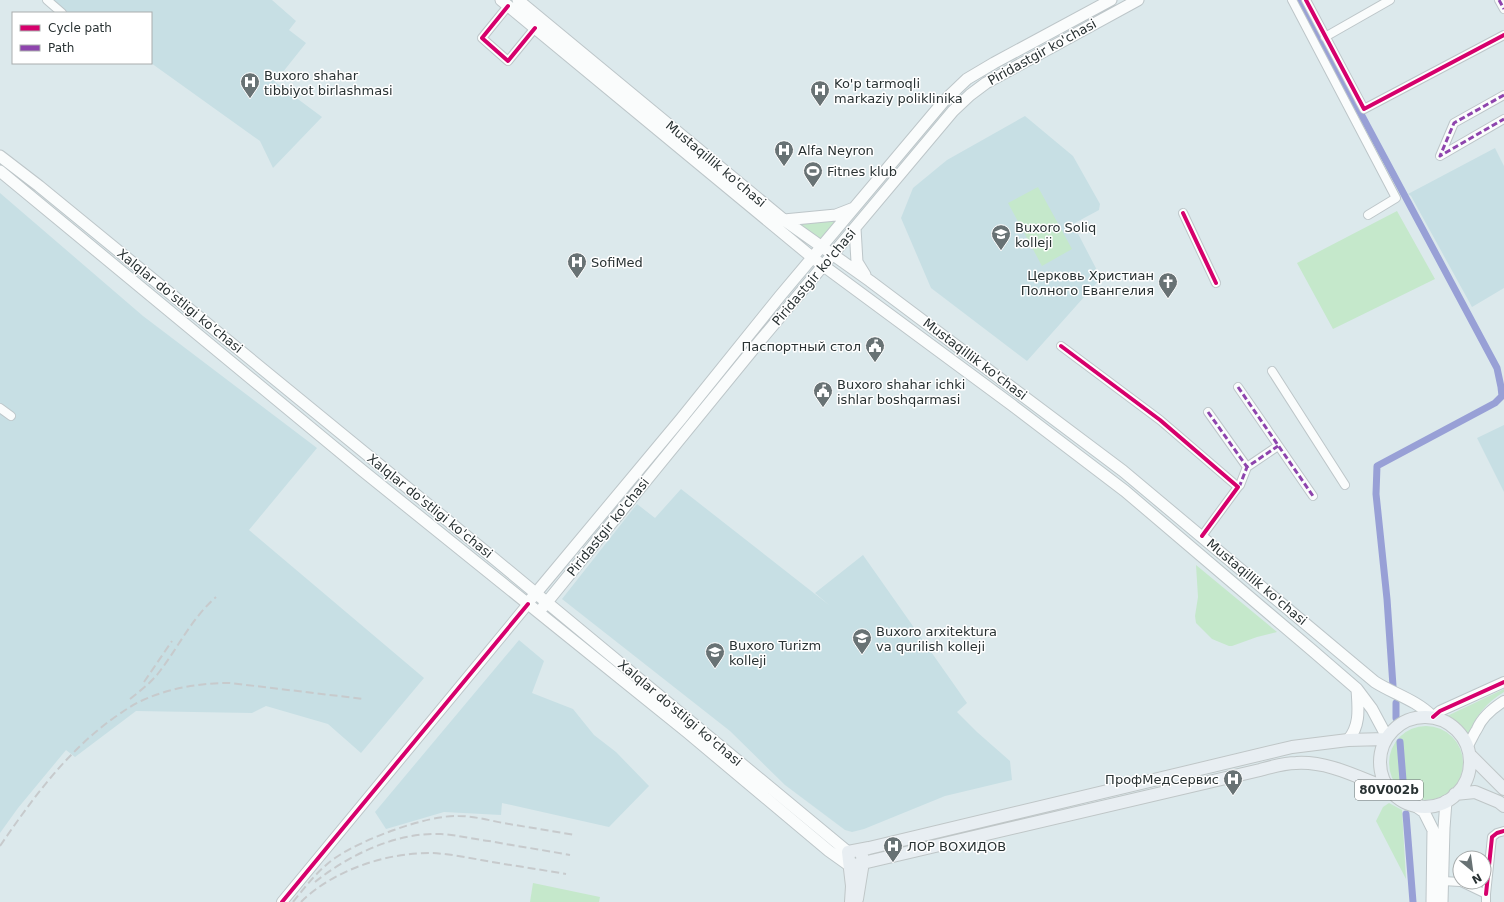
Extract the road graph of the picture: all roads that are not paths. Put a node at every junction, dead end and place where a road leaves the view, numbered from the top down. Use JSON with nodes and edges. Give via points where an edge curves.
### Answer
{"nodes":[{"id":1,"x":47,"y":0,"type":"edge"},
{"id":2,"x":1111,"y":0,"type":"edge"},
{"id":3,"x":1138,"y":0,"type":"edge"},
{"id":4,"x":1292,"y":0,"type":"edge"},
{"id":5,"x":1306,"y":0,"type":"edge"},
{"id":6,"x":1390,"y":0,"type":"edge"},
{"id":7,"x":1499,"y":0,"type":"edge"},
{"id":8,"x":509,"y":2,"type":"edge"},
{"id":9,"x":1504,"y":9,"type":"edge"},
{"id":10,"x":61,"y":12,"type":"edge"},
{"id":11,"x":535,"y":28,"type":"junction"},
{"id":12,"x":1504,"y":34,"type":"edge"},
{"id":13,"x":1325,"y":37,"type":"junction"},
{"id":14,"x":1002,"y":58,"type":"junction"},
{"id":15,"x":1008,"y":70,"type":"junction"},
{"id":16,"x":599,"y":74,"type":"junction"},
{"id":17,"x":1504,"y":95,"type":"edge"},
{"id":18,"x":1504,"y":119,"type":"edge"},
{"id":19,"x":0,"y":156,"type":"edge"},
{"id":20,"x":716,"y":170,"type":"junction"},
{"id":21,"x":0,"y":171,"type":"edge"},
{"id":22,"x":854,"y":208,"type":"junction"},
{"id":23,"x":1183,"y":213,"type":"dead end"},
{"id":24,"x":1368,"y":215,"type":"dead end"},
{"id":25,"x":784,"y":220,"type":"junction"},
{"id":26,"x":855,"y":228,"type":"junction"},
{"id":27,"x":822,"y":248,"type":"junction"},
{"id":28,"x":833,"y":255,"type":"junction"},
{"id":29,"x":813,"y":258,"type":"junction"},
{"id":30,"x":823,"y":266,"type":"junction"},
{"id":31,"x":870,"y":281,"type":"junction"},
{"id":32,"x":1216,"y":283,"type":"dead end"},
{"id":33,"x":1061,"y":346,"type":"dead end"},
{"id":34,"x":1272,"y":371,"type":"dead end"},
{"id":35,"x":1238,"y":387,"type":"dead end"},
{"id":36,"x":0,"y":408,"type":"edge"},
{"id":37,"x":1208,"y":412,"type":"dead end"},
{"id":38,"x":1047,"y":413,"type":"junction"},
{"id":39,"x":11,"y":416,"type":"dead end"},
{"id":40,"x":681,"y":419,"type":"junction"},
{"id":41,"x":1037,"y":425,"type":"junction"},
{"id":42,"x":690,"y":426,"type":"junction"},
{"id":43,"x":1278,"y":446,"type":"junction"},
{"id":44,"x":1247,"y":467,"type":"junction"},
{"id":45,"x":1345,"y":485,"type":"dead end"},
{"id":46,"x":1238,"y":487,"type":"junction"},
{"id":47,"x":1313,"y":496,"type":"dead end"},
{"id":48,"x":1199,"y":533,"type":"junction"},
{"id":49,"x":1185,"y":542,"type":"junction"},
{"id":50,"x":535,"y":594,"type":"junction"},
{"id":51,"x":546,"y":602,"type":"junction"},
{"id":52,"x":528,"y":604,"type":"junction"},
{"id":53,"x":539,"y":612,"type":"junction"},
{"id":54,"x":1504,"y":682,"type":"edge"},
{"id":55,"x":1357,"y":689,"type":"junction"},
{"id":56,"x":1504,"y":701,"type":"edge"},
{"id":57,"x":1432,"y":717,"type":"junction"},
{"id":58,"x":1386,"y":738,"type":"junction"},
{"id":59,"x":1348,"y":740,"type":"junction"},
{"id":60,"x":1469,"y":751,"type":"junction"},
{"id":61,"x":1189,"y":772,"type":"junction"},
{"id":62,"x":1191,"y":786,"type":"junction"},
{"id":63,"x":1389,"y":789,"type":"junction"},
{"id":64,"x":1504,"y":789,"type":"edge"},
{"id":65,"x":1451,"y":798,"type":"junction"},
{"id":66,"x":1414,"y":805,"type":"junction"},
{"id":67,"x":1504,"y":806,"type":"edge"},
{"id":68,"x":1504,"y":831,"type":"edge"},
{"id":69,"x":860,"y":849,"type":"junction"},
{"id":70,"x":848,"y":852,"type":"junction"},
{"id":71,"x":863,"y":862,"type":"junction"},
{"id":72,"x":850,"y":866,"type":"junction"},
{"id":73,"x":1443,"y":881,"type":"junction"},
{"id":74,"x":1452,"y":882,"type":"edge"},
{"id":75,"x":1474,"y":890,"type":"edge"},
{"id":76,"x":1486,"y":898,"type":"edge"},
{"id":77,"x":282,"y":902,"type":"edge"},
{"id":78,"x":851,"y":902,"type":"edge"},
{"id":79,"x":856,"y":902,"type":"edge"},
{"id":80,"x":1432,"y":902,"type":"edge"},
{"id":81,"x":1442,"y":902,"type":"edge"}],
"edges":[{"from":1,"to":10,"type":"street"},
{"from":2,"to":14,"type":"main road","name":"Piridastgir ko'chasi"},
{"from":3,"to":15,"type":"main road","name":"Piridastgir ko'chasi"},
{"from":4,"to":24,"type":"street","via":[[1396,198]]},
{"from":5,"to":13,"type":"street"},
{"from":6,"to":13,"type":"street"},
{"from":7,"to":9,"type":"street"},
{"from":8,"to":11,"type":"main road","name":"Mustaqillik ko'chasi"},
{"from":8,"to":11,"type":"street","via":[[482,38],[508,61]]},
{"from":8,"to":16,"type":"main road","name":"Mustaqillik ko'chasi"},
{"from":11,"to":16,"type":"main road","name":"Mustaqillik ko'chasi"},
{"from":12,"to":13,"type":"street","via":[[1364,109]]},
{"from":14,"to":15,"type":"main road"},
{"from":14,"to":22,"type":"main road","name":"Piridastgir ko'chasi","via":[[967,79],[944,101]]},
{"from":15,"to":26,"type":"main road","name":"Piridastgir ko'chasi","via":[[970,94],[953,111]]},
{"from":16,"to":20,"type":"main road","name":"Mustaqillik ko'chasi"},
{"from":17,"to":18,"type":"street","via":[[1454,123],[1440,156]]},
{"from":19,"to":50,"type":"main road","name":"Xalqlar do'stligi ko'chasi"},
{"from":20,"to":25,"type":"main road","name":"Mustaqillik ko'chasi"},
{"from":20,"to":29,"type":"main road","name":"Mustaqillik ko'chasi"},
{"from":21,"to":52,"type":"main road","name":"Xalqlar do'stligi ko'chasi"},
{"from":22,"to":25,"type":"main road","via":[[836,215]]},
{"from":22,"to":27,"type":"main road","name":"Piridastgir ko'chasi"},
{"from":23,"to":32,"type":"street"},
{"from":25,"to":27,"type":"main road","name":"Mustaqillik ko'chasi"},
{"from":26,"to":28,"type":"main road","name":"Piridastgir ko'chasi"},
{"from":26,"to":31,"type":"main road","via":[[857,262]]},
{"from":27,"to":28,"type":"main road","name":"Mustaqillik ko'chasi"},
{"from":27,"to":29,"type":"main road","name":"Piridastgir ko'chasi"},
{"from":28,"to":30,"type":"main road","name":"Piridastgir ko'chasi"},
{"from":28,"to":31,"type":"main road","name":"Mustaqillik ko'chasi"},
{"from":29,"to":30,"type":"main road","name":"Mustaqillik ko'chasi"},
{"from":29,"to":40,"type":"main road","name":"Piridastgir ko'chasi"},
{"from":30,"to":41,"type":"main road","name":"Mustaqillik ko'chasi"},
{"from":30,"to":42,"type":"main road","name":"Piridastgir ko'chasi"},
{"from":31,"to":38,"type":"main road","name":"Mustaqillik ko'chasi"},
{"from":33,"to":46,"type":"street","via":[[1160,420]]},
{"from":34,"to":45,"type":"street"},
{"from":35,"to":43,"type":"street"},
{"from":36,"to":39,"type":"street"},
{"from":37,"to":44,"type":"street"},
{"from":38,"to":41,"type":"main road"},
{"from":38,"to":48,"type":"main road","name":"Mustaqillik ko'chasi"},
{"from":40,"to":42,"type":"main road"},
{"from":40,"to":50,"type":"main road","name":"Piridastgir ko'chasi"},
{"from":41,"to":49,"type":"main road","name":"Mustaqillik ko'chasi","via":[[1124,491]]},
{"from":42,"to":51,"type":"main road","name":"Piridastgir ko'chasi"},
{"from":43,"to":44,"type":"street"},
{"from":43,"to":47,"type":"street"},
{"from":44,"to":46,"type":"street"},
{"from":46,"to":48,"type":"street"},
{"from":48,"to":49,"type":"main road"},
{"from":48,"to":57,"type":"main road","name":"Mustaqillik ko'chasi","via":[[1375,682],[1424,708]]},
{"from":49,"to":55,"type":"main road","name":"Mustaqillik ko'chasi"},
{"from":50,"to":51,"type":"main road","name":"Xalqlar do'stligi ko'chasi"},
{"from":50,"to":52,"type":"main road","name":"Piridastgir ko'chasi"},
{"from":51,"to":53,"type":"main road","name":"Piridastgir ko'chasi"},
{"from":51,"to":70,"type":"main road","name":"Xalqlar do'stligi ko'chasi"},
{"from":52,"to":53,"type":"main road","name":"Xalqlar do'stligi ko'chasi"},
{"from":52,"to":77,"type":"street"},
{"from":53,"to":72,"type":"main road","name":"Xalqlar do'stligi ko'chasi"},
{"from":54,"to":57,"type":"street"},
{"from":55,"to":58,"type":"main road","name":"Mustaqillik ko'chasi","via":[[1372,709]]},
{"from":55,"to":59,"type":"main road","via":[[1358,720]]},
{"from":56,"to":60,"type":"street","via":[[1486,716],[1477,728]]},
{"from":57,"to":58,"type":"main road","via":[[1406,722]]},
{"from":57,"to":60,"type":"main road","via":[[1449,724],[1460,734]]},
{"from":58,"to":59,"type":"main road"},
{"from":58,"to":63,"type":"main road","number":"80V002b","via":[[1380,760],[1382,776]]},
{"from":59,"to":61,"type":"main road","via":[[1292,747]]},
{"from":60,"to":64,"type":"main road"},
{"from":60,"to":65,"type":"main road","via":[[1469,770],[1464,783]]},
{"from":61,"to":62,"type":"main road"},
{"from":61,"to":69,"type":"main road"},
{"from":62,"to":63,"type":"main road","via":[[1295,762],[1317,763]]},
{"from":62,"to":71,"type":"main road"},
{"from":63,"to":66,"type":"main road","number":"80V002b","via":[[1400,800]]},
{"from":65,"to":66,"type":"main road","number":"80V002b","via":[[1436,805]]},
{"from":65,"to":67,"type":"main road","number":"80V002b","via":[[1475,792]]},
{"from":65,"to":73,"type":"main road"},
{"from":66,"to":80,"type":"main road","via":[[1424,812],[1433,830]]},
{"from":68,"to":76,"type":"street","via":[[1497,832],[1492,837]]},
{"from":69,"to":70,"type":"main road"},
{"from":69,"to":71,"type":"main road"},
{"from":70,"to":72,"type":"main road"},
{"from":71,"to":72,"type":"main road"},
{"from":71,"to":79,"type":"main road"},
{"from":72,"to":78,"type":"main road"},
{"from":73,"to":74,"type":"street"},
{"from":73,"to":81,"type":"main road"},
{"from":75,"to":76,"type":"street"}]}
